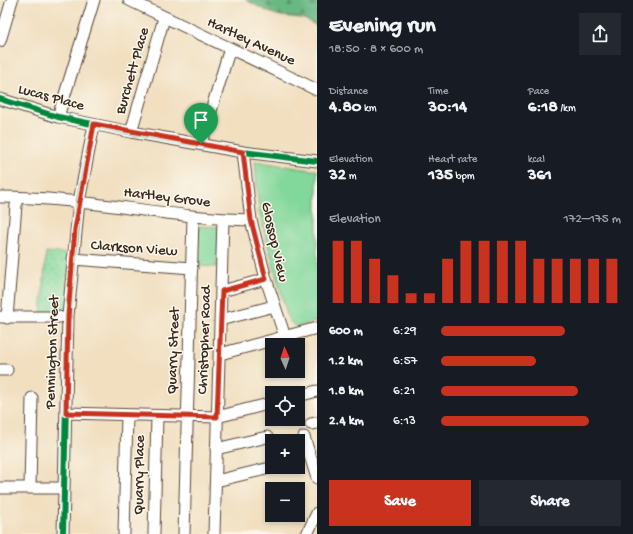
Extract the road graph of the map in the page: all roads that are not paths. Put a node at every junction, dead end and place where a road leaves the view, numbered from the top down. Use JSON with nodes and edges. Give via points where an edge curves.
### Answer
{"nodes":[{"id":1,"x":12,"y":0,"type":"edge"},
{"id":2,"x":94,"y":0,"type":"edge"},
{"id":3,"x":129,"y":0,"type":"edge"},
{"id":4,"x":4,"y":10,"type":"edge"},
{"id":5,"x":164,"y":18,"type":"junction"},
{"id":6,"x":0,"y":41,"type":"edge"},
{"id":7,"x":230,"y":48,"type":"junction"},
{"id":8,"x":317,"y":90,"type":"edge"},
{"id":9,"x":0,"y":99,"type":"edge"},
{"id":10,"x":58,"y":117,"type":"junction"},
{"id":11,"x":94,"y":124,"type":"junction"},
{"id":12,"x":131,"y":132,"type":"junction"},
{"id":13,"x":201,"y":144,"type":"junction"},
{"id":14,"x":243,"y":152,"type":"junction"},
{"id":15,"x":317,"y":161,"type":"edge"},
{"id":16,"x":0,"y":197,"type":"edge"},
{"id":17,"x":79,"y":201,"type":"junction"},
{"id":18,"x":16,"y":205,"type":"dead end"},
{"id":19,"x":193,"y":217,"type":"junction"},
{"id":20,"x":223,"y":220,"type":"junction"},
{"id":21,"x":251,"y":220,"type":"junction"},
{"id":22,"x":73,"y":259,"type":"junction"},
{"id":23,"x":192,"y":268,"type":"junction"},
{"id":24,"x":266,"y":279,"type":"junction"},
{"id":25,"x":5,"y":284,"type":"edge"},
{"id":26,"x":222,"y":291,"type":"junction"},
{"id":27,"x":274,"y":306,"type":"junction"},
{"id":28,"x":3,"y":317,"type":"edge"},
{"id":29,"x":59,"y":317,"type":"dead end"},
{"id":30,"x":220,"y":320,"type":"junction"},
{"id":31,"x":317,"y":328,"type":"edge"},
{"id":32,"x":285,"y":337,"type":"junction"},
{"id":33,"x":220,"y":354,"type":"junction"},
{"id":34,"x":317,"y":391,"type":"edge"},
{"id":35,"x":305,"y":394,"type":"edge"},
{"id":36,"x":32,"y":398,"type":"dead end"},
{"id":37,"x":265,"y":405,"type":"edge"},
{"id":38,"x":66,"y":413,"type":"junction"},
{"id":39,"x":127,"y":415,"type":"junction"},
{"id":40,"x":157,"y":416,"type":"junction"},
{"id":41,"x":187,"y":416,"type":"junction"},
{"id":42,"x":217,"y":417,"type":"junction"},
{"id":43,"x":265,"y":438,"type":"edge"},
{"id":44,"x":305,"y":440,"type":"edge"},
{"id":45,"x":216,"y":449,"type":"junction"},
{"id":46,"x":265,"y":469,"type":"edge"},
{"id":47,"x":317,"y":478,"type":"edge"},
{"id":48,"x":216,"y":481,"type":"junction"},
{"id":49,"x":0,"y":488,"type":"edge"},
{"id":50,"x":30,"y":488,"type":"junction"},
{"id":51,"x":64,"y":488,"type":"junction"},
{"id":52,"x":317,"y":512,"type":"edge"},
{"id":53,"x":63,"y":534,"type":"edge"},
{"id":54,"x":124,"y":534,"type":"edge"},
{"id":55,"x":154,"y":534,"type":"edge"},
{"id":56,"x":184,"y":534,"type":"edge"},
{"id":57,"x":214,"y":534,"type":"edge"},
{"id":58,"x":307,"y":534,"type":"edge"}],
"edges":[{"from":1,"to":4,"type":"street"},
{"from":2,"to":10,"type":"street"},
{"from":3,"to":5,"type":"street","name":"Hartley Avenue"},
{"from":4,"to":6,"type":"street"},
{"from":5,"to":7,"type":"street","name":"Hartley Avenue"},
{"from":5,"to":12,"type":"street","name":"Burchett Place"},
{"from":7,"to":8,"type":"street","name":"Hartley Avenue"},
{"from":7,"to":13,"type":"street"},
{"from":9,"to":10,"type":"street","name":"Lucas Place"},
{"from":10,"to":11,"type":"street","name":"Lucas Place"},
{"from":11,"to":12,"type":"street","name":"Lucas Place"},
{"from":11,"to":17,"type":"street","name":"Pennington Street"},
{"from":12,"to":13,"type":"street","name":"Lucas Place"},
{"from":13,"to":14,"type":"street","name":"Lucas Place"},
{"from":14,"to":15,"type":"street","name":"Lucas Place"},
{"from":14,"to":21,"type":"street","name":"Glossop View"},
{"from":16,"to":17,"type":"street","name":"Hartley Grove"},
{"from":17,"to":19,"type":"street","name":"Hartley Grove"},
{"from":17,"to":22,"type":"street","name":"Pennington Street"},
{"from":18,"to":25,"type":"street"},
{"from":19,"to":20,"type":"street","name":"Hartley Grove"},
{"from":19,"to":23,"type":"street","name":"Quarry Street"},
{"from":20,"to":21,"type":"street","name":"Hartley Grove"},
{"from":20,"to":26,"type":"street","name":"Christopher Road"},
{"from":21,"to":24,"type":"street","name":"Glossop View"},
{"from":22,"to":23,"type":"street","name":"Clarkson View"},
{"from":22,"to":38,"type":"street","name":"Pennington Street","via":[[68,316]]},
{"from":23,"to":41,"type":"street","name":"Quarry Street"},
{"from":24,"to":26,"type":"street"},
{"from":24,"to":27,"type":"street","name":"Glossop View"},
{"from":25,"to":28,"type":"street"},
{"from":26,"to":30,"type":"street","name":"Christopher Road"},
{"from":27,"to":30,"type":"street"},
{"from":27,"to":32,"type":"street","name":"Glossop View"},
{"from":28,"to":29,"type":"street"},
{"from":30,"to":33,"type":"street","name":"Christopher Road"},
{"from":31,"to":32,"type":"street"},
{"from":32,"to":33,"type":"street"},
{"from":33,"to":42,"type":"street","name":"Christopher Road"},
{"from":34,"to":35,"type":"street"},
{"from":36,"to":50,"type":"street"},
{"from":37,"to":42,"type":"street"},
{"from":38,"to":39,"type":"street"},
{"from":38,"to":51,"type":"street","name":"Pennington Street"},
{"from":39,"to":40,"type":"street"},
{"from":39,"to":54,"type":"street"},
{"from":40,"to":41,"type":"street"},
{"from":40,"to":55,"type":"street","name":"Quarry Place"},
{"from":41,"to":42,"type":"street"},
{"from":41,"to":56,"type":"street","name":"Quarry Street"},
{"from":42,"to":45,"type":"street","name":"Christopher Road"},
{"from":43,"to":45,"type":"street"},
{"from":44,"to":47,"type":"street"},
{"from":45,"to":48,"type":"street","name":"Christopher Road"},
{"from":46,"to":48,"type":"street"},
{"from":48,"to":57,"type":"street","name":"Christopher Road"},
{"from":49,"to":50,"type":"street"},
{"from":50,"to":51,"type":"street"},
{"from":51,"to":53,"type":"street","name":"Pennington Street"},
{"from":52,"to":58,"type":"street"}]}
